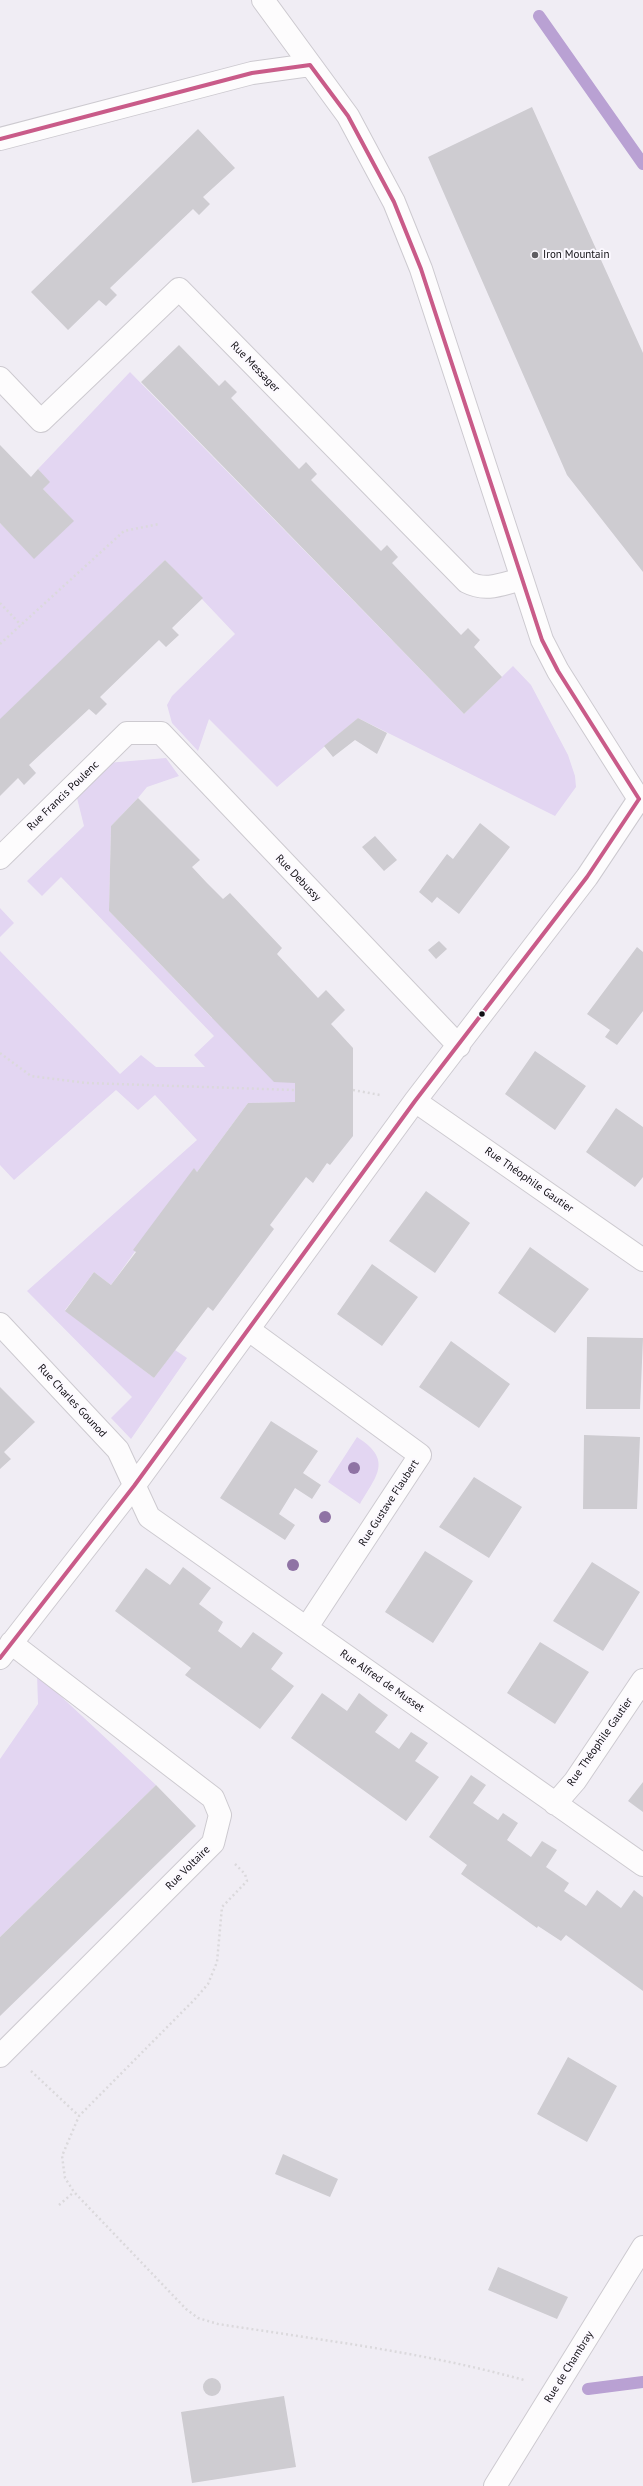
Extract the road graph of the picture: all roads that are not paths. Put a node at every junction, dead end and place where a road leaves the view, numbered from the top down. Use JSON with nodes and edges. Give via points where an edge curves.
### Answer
{"nodes":[{"id":1,"x":263,"y":0,"type":"edge"},
{"id":2,"x":310,"y":65,"type":"junction"},
{"id":3,"x":0,"y":139,"type":"edge"},
{"id":4,"x":0,"y":378,"type":"edge"},
{"id":5,"x":522,"y":579,"type":"junction"},
{"id":6,"x":127,"y":733,"type":"joint"},
{"id":7,"x":641,"y":800,"type":"edge"},
{"id":8,"x":0,"y":858,"type":"edge"},
{"id":9,"x":459,"y":1046,"type":"junction"},
{"id":10,"x":415,"y":1101,"type":"junction"},
{"id":11,"x":643,"y":1260,"type":"edge"},
{"id":12,"x":0,"y":1324,"type":"edge"},
{"id":13,"x":249,"y":1330,"type":"junction"},
{"id":14,"x":134,"y":1486,"type":"junction"},
{"id":15,"x":307,"y":1627,"type":"junction"},
{"id":16,"x":6,"y":1650,"type":"edge"},
{"id":17,"x":643,"y":1680,"type":"edge"},
{"id":18,"x":555,"y":1804,"type":"junction"},
{"id":19,"x":643,"y":1865,"type":"edge"},
{"id":20,"x":4,"y":2052,"type":"edge"},
{"id":21,"x":643,"y":2247,"type":"edge"},
{"id":22,"x":495,"y":2486,"type":"edge"}],
"edges":[{"from":1,"to":2,"type":"street"},
{"from":2,"to":3,"type":"street","via":[[252,73]]},
{"from":2,"to":5,"type":"street","via":[[348,116],[394,202],[421,269]]},
{"from":4,"to":5,"type":"street","name":"Rue Messager","via":[[41,421],[179,289],[467,582],[478,588],[489,588]]},
{"from":5,"to":7,"type":"street","via":[[542,640],[558,671]]},
{"from":6,"to":8,"type":"street","name":"Rue Francis Poulenc"},
{"from":6,"to":9,"type":"street","name":"Rue Debussy","via":[[161,733]]},
{"from":7,"to":9,"type":"street","via":[[587,878]]},
{"from":9,"to":10,"type":"street"},
{"from":10,"to":11,"type":"street","name":"Rue Théophile Gautier"},
{"from":10,"to":13,"type":"street"},
{"from":12,"to":14,"type":"street","name":"Rue Charles Gounod","via":[[118,1450]]},
{"from":13,"to":14,"type":"street"},
{"from":13,"to":15,"type":"street","name":"Rue Gustave Flaubert","via":[[420,1455]]},
{"from":14,"to":15,"type":"street","name":"Rue Alfred de Musset","via":[[149,1517]]},
{"from":14,"to":16,"type":"street"},
{"from":15,"to":18,"type":"street","name":"Rue Alfred de Musset"},
{"from":16,"to":20,"type":"street","name":"Rue Voltaire","via":[[213,1798],[220,1815],[213,1843]]},
{"from":17,"to":18,"type":"street","name":"Rue Théophile Gautier","via":[[575,1781]]},
{"from":18,"to":19,"type":"street","name":"Rue Alfred de Musset"},
{"from":21,"to":22,"type":"street","name":"Rue de Chambray"}]}
